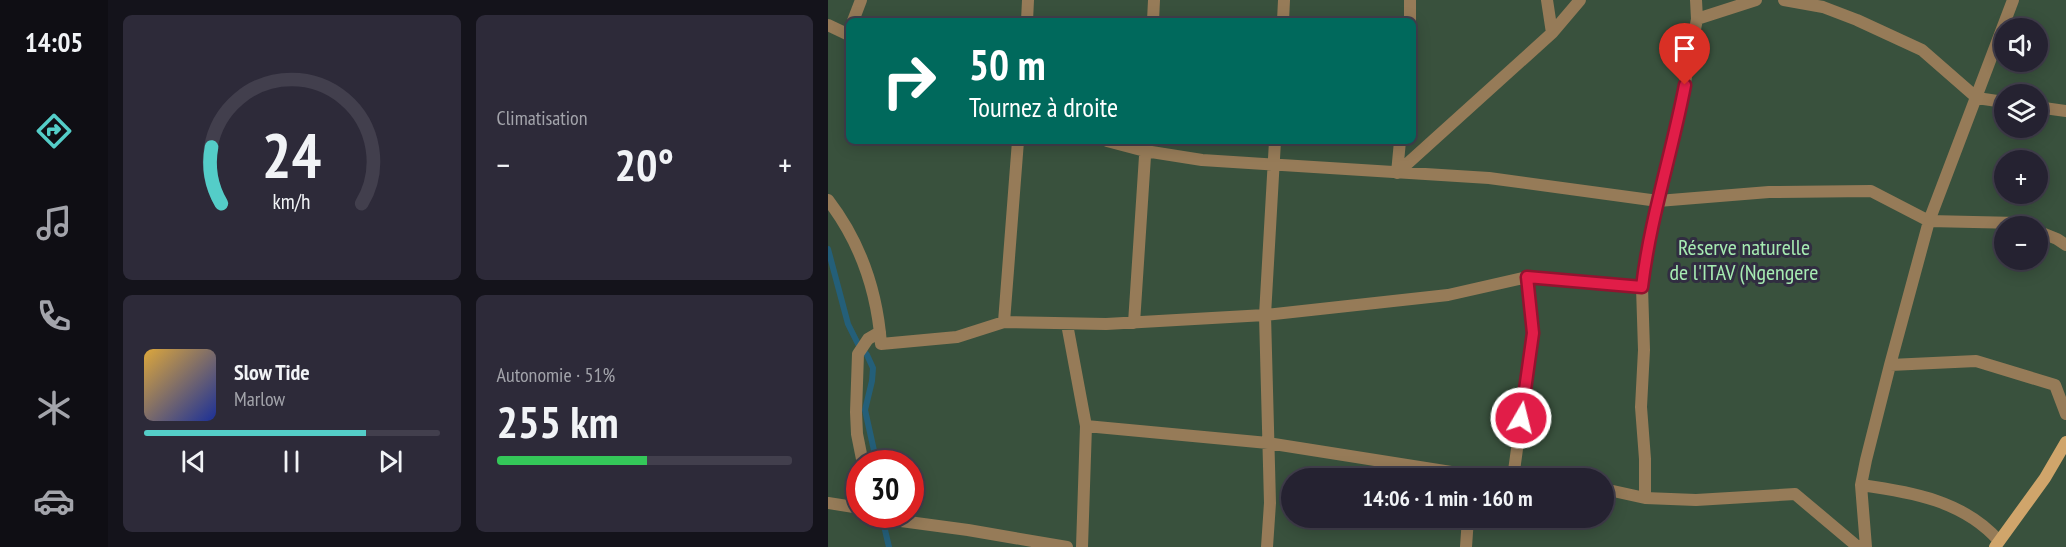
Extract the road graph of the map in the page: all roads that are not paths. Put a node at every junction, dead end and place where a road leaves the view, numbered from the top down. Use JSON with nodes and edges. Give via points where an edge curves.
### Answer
{"nodes":[{"id":1,"x":861,"y":0,"type":"edge"},
{"id":2,"x":1028,"y":0,"type":"edge"},
{"id":3,"x":1154,"y":0,"type":"edge"},
{"id":4,"x":1284,"y":0,"type":"edge"},
{"id":5,"x":1410,"y":0,"type":"edge"},
{"id":6,"x":1548,"y":0,"type":"edge"},
{"id":7,"x":1580,"y":0,"type":"edge"},
{"id":8,"x":1696,"y":0,"type":"edge"},
{"id":9,"x":1756,"y":0,"type":"edge"},
{"id":10,"x":1784,"y":0,"type":"edge"},
{"id":11,"x":2013,"y":0,"type":"edge"},
{"id":12,"x":854,"y":18,"type":"edge"},
{"id":13,"x":1026,"y":18,"type":"edge"},
{"id":14,"x":1153,"y":18,"type":"edge"},
{"id":15,"x":1283,"y":18,"type":"edge"},
{"id":16,"x":1410,"y":18,"type":"edge"},
{"id":17,"x":1697,"y":19,"type":"junction"},
{"id":18,"x":828,"y":25,"type":"edge"},
{"id":19,"x":846,"y":32,"type":"edge"},
{"id":20,"x":1552,"y":33,"type":"junction"},
{"id":21,"x":1977,"y":98,"type":"junction"},
{"id":22,"x":1994,"y":101,"type":"edge"},
{"id":23,"x":2048,"y":109,"type":"edge"},
{"id":24,"x":2066,"y":111,"type":"edge"},
{"id":25,"x":1018,"y":144,"type":"edge"},
{"id":26,"x":1130,"y":144,"type":"edge"},
{"id":27,"x":1275,"y":144,"type":"edge"},
{"id":28,"x":1400,"y":144,"type":"edge"},
{"id":29,"x":1145,"y":146,"type":"edge"},
{"id":30,"x":1274,"y":164,"type":"junction"},
{"id":31,"x":1397,"y":173,"type":"junction"},
{"id":32,"x":828,"y":200,"type":"edge"},
{"id":33,"x":1658,"y":201,"type":"junction"},
{"id":34,"x":1929,"y":221,"type":"junction"},
{"id":35,"x":1994,"y":222,"type":"edge"},
{"id":36,"x":2048,"y":235,"type":"edge"},
{"id":37,"x":2066,"y":245,"type":"edge"},
{"id":38,"x":1527,"y":277,"type":"junction"},
{"id":39,"x":1642,"y":287,"type":"junction"},
{"id":40,"x":1265,"y":315,"type":"junction"},
{"id":41,"x":1004,"y":322,"type":"junction"},
{"id":42,"x":1134,"y":322,"type":"junction"},
{"id":43,"x":1067,"y":324,"type":"junction"},
{"id":44,"x":880,"y":332,"type":"junction"},
{"id":45,"x":1890,"y":365,"type":"junction"},
{"id":46,"x":2066,"y":414,"type":"edge"},
{"id":47,"x":1086,"y":426,"type":"junction"},
{"id":48,"x":2066,"y":442,"type":"edge"},
{"id":49,"x":1268,"y":443,"type":"junction"},
{"id":50,"x":860,"y":450,"type":"edge"},
{"id":51,"x":1417,"y":468,"type":"edge"},
{"id":52,"x":1514,"y":468,"type":"edge"},
{"id":53,"x":1862,"y":485,"type":"junction"},
{"id":54,"x":1614,"y":491,"type":"edge"},
{"id":55,"x":1645,"y":498,"type":"junction"},
{"id":56,"x":828,"y":502,"type":"edge"},
{"id":57,"x":846,"y":504,"type":"edge"},
{"id":58,"x":924,"y":525,"type":"edge"},
{"id":59,"x":1467,"y":528,"type":"edge"},
{"id":60,"x":1997,"y":544,"type":"edge"},
{"id":61,"x":1042,"y":545,"type":"edge"},
{"id":62,"x":1067,"y":547,"type":"edge"},
{"id":63,"x":1082,"y":547,"type":"edge"},
{"id":64,"x":1267,"y":547,"type":"edge"},
{"id":65,"x":1466,"y":547,"type":"edge"},
{"id":66,"x":1858,"y":547,"type":"edge"},
{"id":67,"x":1866,"y":547,"type":"edge"}],
"edges":[{"from":1,"to":12,"type":"street"},
{"from":2,"to":13,"type":"street"},
{"from":3,"to":14,"type":"street"},
{"from":4,"to":15,"type":"street"},
{"from":5,"to":16,"type":"street"},
{"from":6,"to":20,"type":"street"},
{"from":7,"to":20,"type":"street"},
{"from":8,"to":17,"type":"street"},
{"from":9,"to":17,"type":"street"},
{"from":10,"to":21,"type":"street","via":[[1823,7],[1922,50]]},
{"from":11,"to":21,"type":"street"},
{"from":17,"to":33,"type":"street"},
{"from":18,"to":19,"type":"street"},
{"from":20,"to":31,"type":"street"},
{"from":21,"to":22,"type":"street"},
{"from":21,"to":34,"type":"street"},
{"from":23,"to":24,"type":"street"},
{"from":25,"to":41,"type":"street"},
{"from":26,"to":29,"type":"street"},
{"from":27,"to":30,"type":"street"},
{"from":28,"to":31,"type":"street"},
{"from":29,"to":30,"type":"street","via":[[1202,160]]},
{"from":29,"to":42,"type":"street"},
{"from":30,"to":31,"type":"street"},
{"from":30,"to":40,"type":"street"},
{"from":31,"to":33,"type":"street","via":[[1489,178]]},
{"from":32,"to":44,"type":"street","via":[[846,223],[859,250],[874,292]]},
{"from":33,"to":34,"type":"street","via":[[1768,192],[1871,191]]},
{"from":33,"to":39,"type":"street"},
{"from":34,"to":35,"type":"street"},
{"from":34,"to":45,"type":"street"},
{"from":36,"to":37,"type":"street"},
{"from":38,"to":39,"type":"street"},
{"from":38,"to":40,"type":"street","via":[[1448,295]]},
{"from":38,"to":52,"type":"street","via":[[1533,333]]},
{"from":39,"to":55,"type":"street"},
{"from":40,"to":42,"type":"street"},
{"from":40,"to":49,"type":"street"},
{"from":41,"to":43,"type":"street"},
{"from":41,"to":44,"type":"street","via":[[957,337],[881,344]]},
{"from":42,"to":43,"type":"street"},
{"from":43,"to":47,"type":"street"},
{"from":44,"to":50,"type":"street","via":[[868,339],[858,354],[856,412]]},
{"from":45,"to":46,"type":"street","via":[[1976,360],[2055,385]]},
{"from":45,"to":53,"type":"street"},
{"from":47,"to":49,"type":"street"},
{"from":47,"to":63,"type":"street"},
{"from":48,"to":60,"type":"street"},
{"from":49,"to":51,"type":"street"},
{"from":49,"to":64,"type":"street"},
{"from":53,"to":60,"type":"street","via":[[1906,491],[1953,506],[1988,528]]},
{"from":53,"to":67,"type":"street"},
{"from":54,"to":55,"type":"street"},
{"from":55,"to":66,"type":"street","via":[[1696,500],[1795,494]]},
{"from":56,"to":57,"type":"street"},
{"from":58,"to":61,"type":"street"},
{"from":59,"to":65,"type":"street"},
{"from":61,"to":62,"type":"street"}]}
